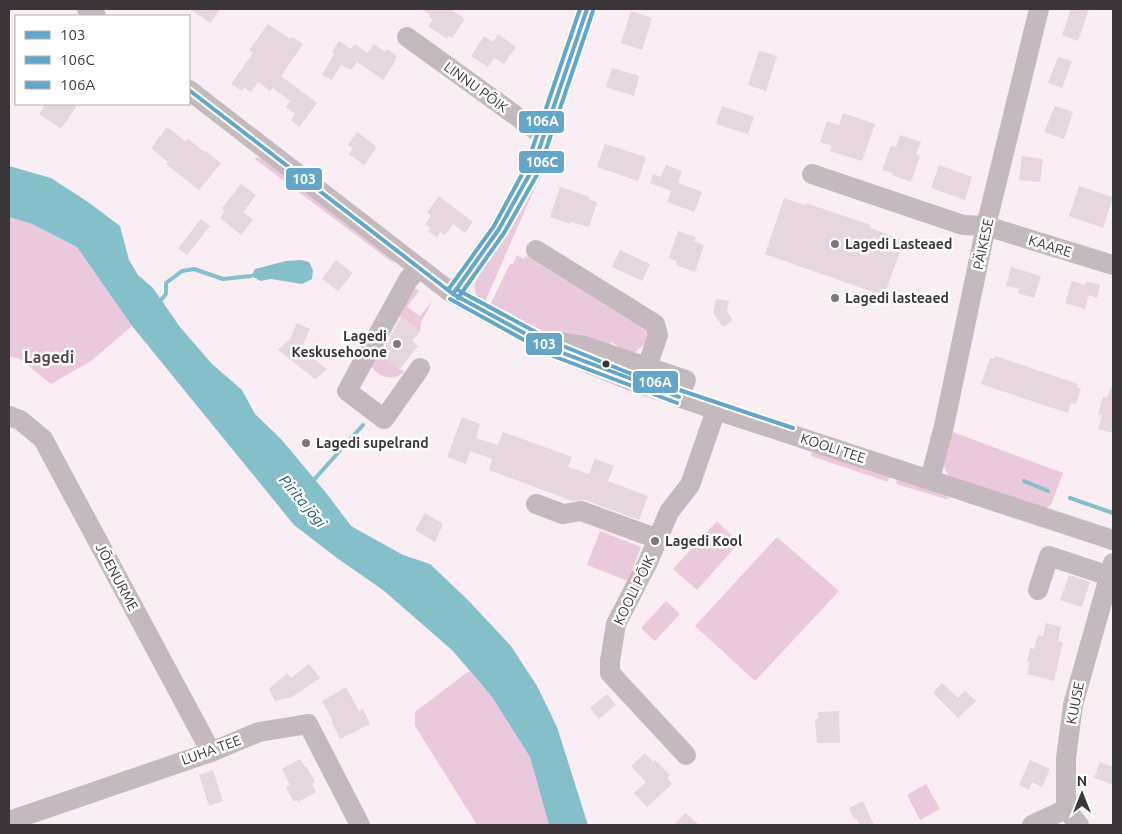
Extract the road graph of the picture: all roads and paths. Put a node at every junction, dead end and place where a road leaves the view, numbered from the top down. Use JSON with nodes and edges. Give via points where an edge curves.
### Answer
{"nodes":[{"id":1,"x":586,"y":9,"type":"edge"},
{"id":2,"x":1039,"y":9,"type":"edge"},
{"id":3,"x":407,"y":37,"type":"dead end"},
{"id":4,"x":197,"y":100,"type":"edge"},
{"id":5,"x":544,"y":136,"type":"junction"},
{"id":6,"x":812,"y":174,"type":"dead end"},
{"id":7,"x":986,"y":226,"type":"junction"},
{"id":8,"x":536,"y":250,"type":"dead end"},
{"id":9,"x":1113,"y":266,"type":"edge"},
{"id":10,"x":418,"y":268,"type":"junction"},
{"id":11,"x":453,"y":294,"type":"junction"},
{"id":12,"x":528,"y":336,"type":"junction"},
{"id":13,"x":647,"y":367,"type":"junction"},
{"id":14,"x":420,"y":368,"type":"dead end"},
{"id":15,"x":680,"y":397,"type":"junction"},
{"id":16,"x":716,"y":410,"type":"junction"},
{"id":17,"x":9,"y":416,"type":"edge"},
{"id":18,"x":930,"y":479,"type":"junction"},
{"id":19,"x":536,"y":504,"type":"dead end"},
{"id":20,"x":658,"y":539,"type":"junction"},
{"id":21,"x":1113,"y":540,"type":"edge"},
{"id":22,"x":1111,"y":570,"type":"edge"},
{"id":23,"x":1038,"y":590,"type":"dead end"},
{"id":24,"x":210,"y":752,"type":"junction"},
{"id":25,"x":686,"y":755,"type":"dead end"},
{"id":26,"x":1066,"y":809,"type":"junction"},
{"id":27,"x":9,"y":821,"type":"edge"},
{"id":28,"x":360,"y":825,"type":"edge"},
{"id":29,"x":1032,"y":825,"type":"edge"},
{"id":30,"x":1079,"y":825,"type":"edge"}],
"edges":[{"from":1,"to":5,"type":"street"},
{"from":2,"to":7,"type":"street","name":"PÄIKESE"},
{"from":3,"to":5,"type":"street","name":"LINNU PÕIK"},
{"from":4,"to":10,"type":"street","name":"KOOLI TEE"},
{"from":5,"to":11,"type":"street","via":[[532,170],[499,229]]},
{"from":6,"to":7,"type":"street","name":"KAARE","via":[[963,225]]},
{"from":7,"to":9,"type":"street","name":"KAARE"},
{"from":7,"to":18,"type":"street","name":"PÄIKESE"},
{"from":8,"to":13,"type":"street","via":[[655,324],[658,335]]},
{"from":10,"to":11,"type":"street","name":"KOOLI TEE"},
{"from":10,"to":14,"type":"street","via":[[408,280],[347,391],[384,419]]},
{"from":11,"to":12,"type":"street","name":"KOOLI TEE"},
{"from":12,"to":13,"type":"street","via":[[584,346]]},
{"from":12,"to":15,"type":"street","name":"KOOLI TEE","via":[[555,350]]},
{"from":13,"to":15,"type":"street","via":[[686,380]]},
{"from":15,"to":16,"type":"street","name":"KOOLI TEE"},
{"from":16,"to":18,"type":"street","name":"KOOLI TEE"},
{"from":16,"to":20,"type":"street","name":"KOOLI PÕIK","via":[[690,485],[669,512]]},
{"from":17,"to":24,"type":"street","name":"JÕENURME","via":[[20,420],[43,439]]},
{"from":18,"to":21,"type":"street","name":"KOOLI TEE","via":[[959,498]]},
{"from":19,"to":20,"type":"street","via":[[563,514],[581,511]]},
{"from":20,"to":25,"type":"street","name":"KOOLI PÕIK","via":[[616,624],[610,673]]},
{"from":22,"to":23,"type":"street","via":[[1049,556]]},
{"from":22,"to":26,"type":"street","name":"KUUSE","via":[[1073,705],[1066,758]]},
{"from":24,"to":27,"type":"street","name":"LUHA TEE"},
{"from":24,"to":28,"type":"street","name":"LUHA TEE","via":[[259,732],[308,724]]},
{"from":26,"to":29,"type":"street"},
{"from":26,"to":30,"type":"street"}]}
